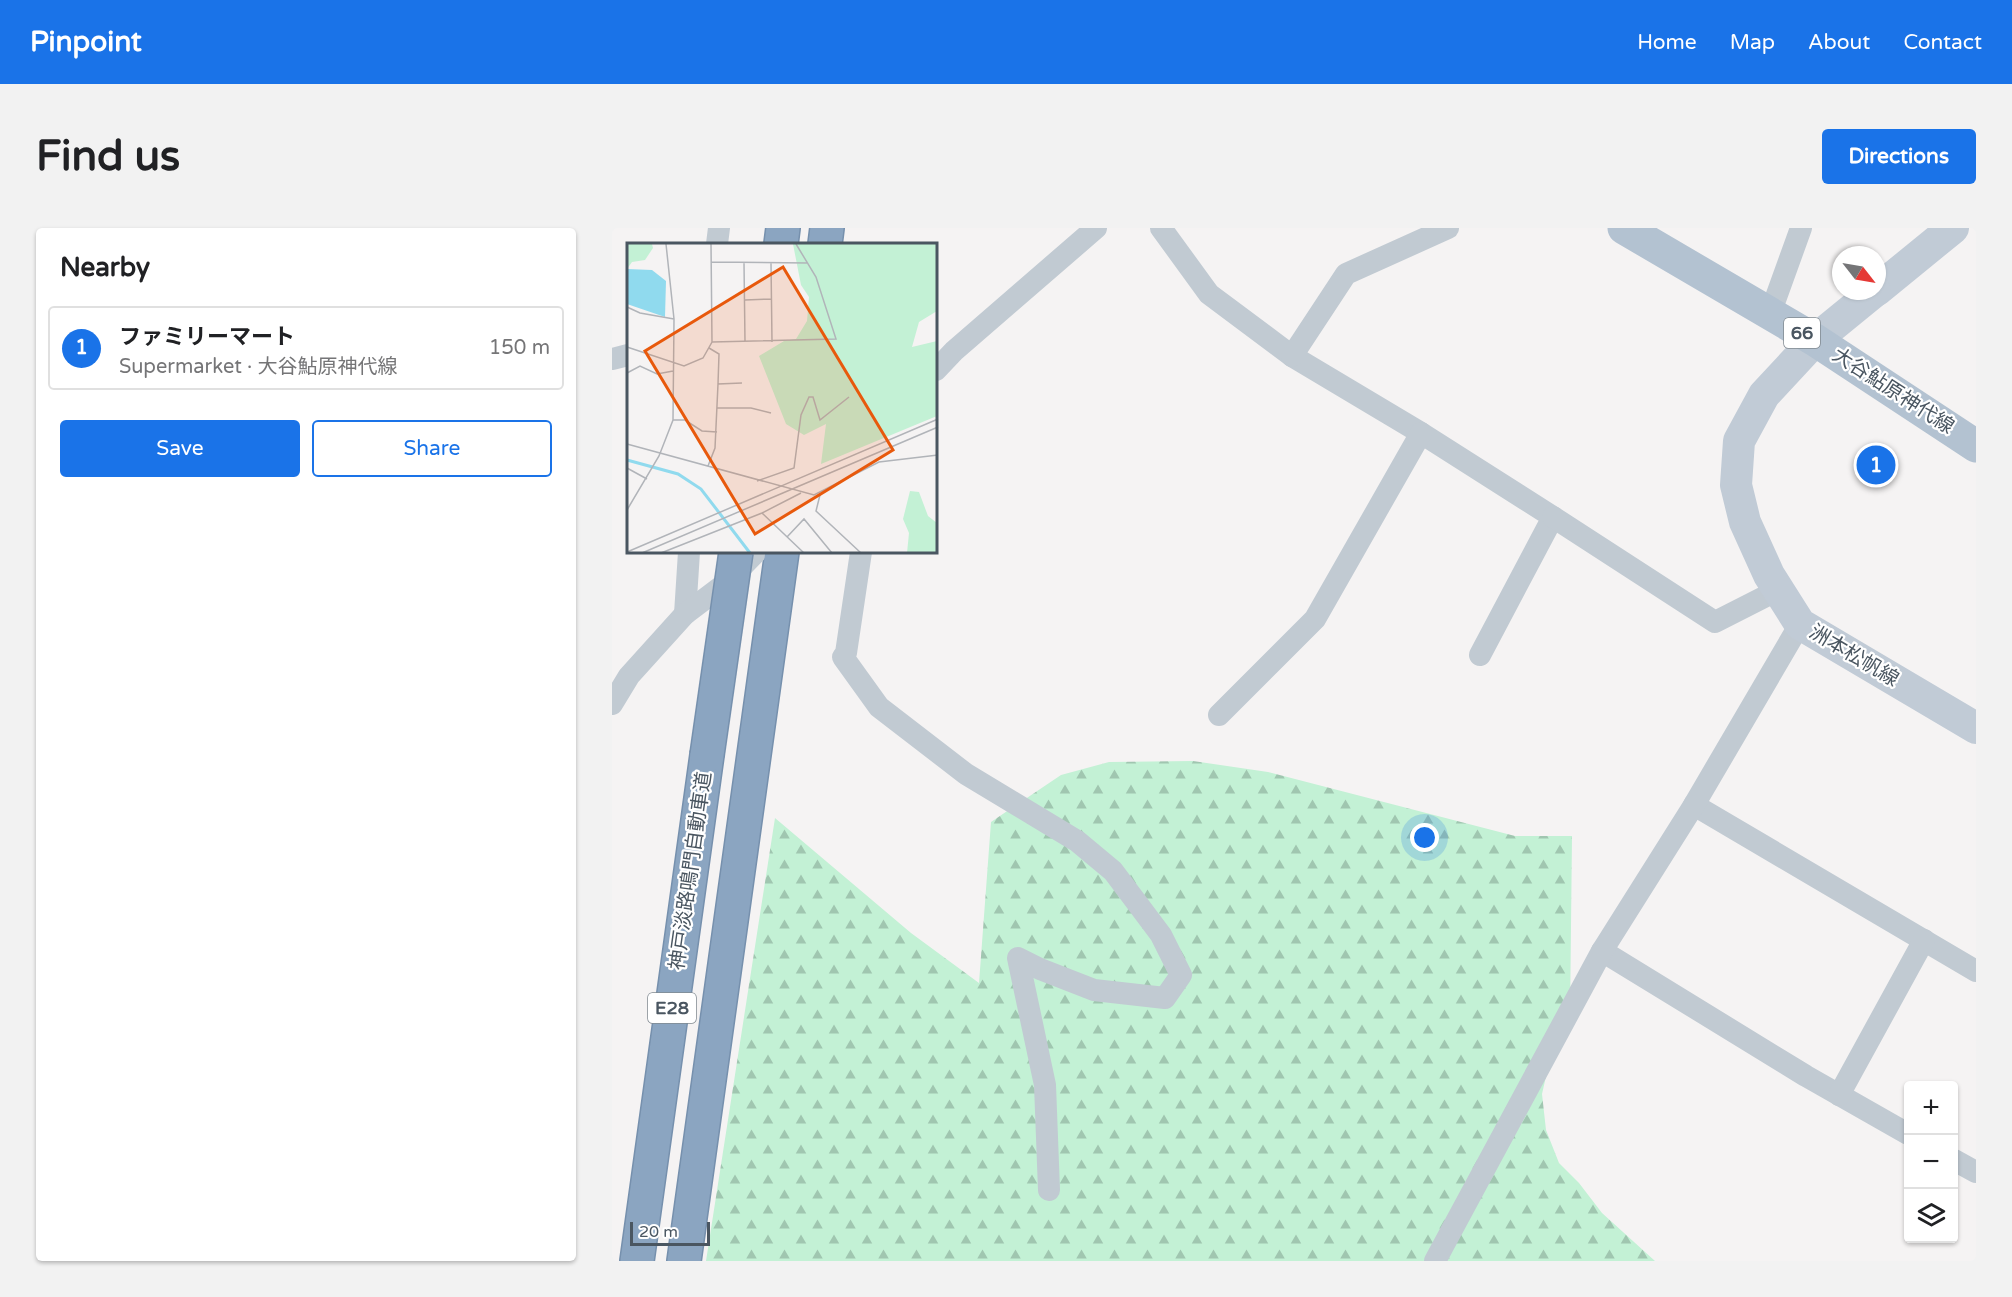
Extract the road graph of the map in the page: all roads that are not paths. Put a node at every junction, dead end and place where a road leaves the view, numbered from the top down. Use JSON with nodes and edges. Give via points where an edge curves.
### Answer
{"nodes":[{"id":1,"x":719,"y":228,"type":"edge"},
{"id":2,"x":783,"y":228,"type":"edge"},
{"id":3,"x":827,"y":228,"type":"edge"},
{"id":4,"x":1096,"y":228,"type":"edge"},
{"id":5,"x":1161,"y":228,"type":"edge"},
{"id":6,"x":1448,"y":228,"type":"edge"},
{"id":7,"x":1624,"y":228,"type":"edge"},
{"id":8,"x":1801,"y":228,"type":"edge"},
{"id":9,"x":1953,"y":228,"type":"edge"},
{"id":10,"x":717,"y":243,"type":"edge"},
{"id":11,"x":781,"y":243,"type":"edge"},
{"id":12,"x":825,"y":243,"type":"edge"},
{"id":13,"x":1886,"y":282,"type":"edge"},
{"id":14,"x":1864,"y":300,"type":"edge"},
{"id":15,"x":1770,"y":314,"type":"junction"},
{"id":16,"x":1815,"y":340,"type":"junction"},
{"id":17,"x":627,"y":355,"type":"edge"},
{"id":18,"x":1292,"y":356,"type":"junction"},
{"id":19,"x":612,"y":359,"type":"edge"},
{"id":20,"x":938,"y":368,"type":"edge"},
{"id":21,"x":1421,"y":433,"type":"junction"},
{"id":22,"x":1976,"y":446,"type":"edge"},
{"id":23,"x":1553,"y":517,"type":"junction"},
{"id":24,"x":689,"y":554,"type":"edge"},
{"id":25,"x":736,"y":554,"type":"edge"},
{"id":26,"x":754,"y":554,"type":"edge"},
{"id":27,"x":782,"y":554,"type":"edge"},
{"id":28,"x":861,"y":554,"type":"edge"},
{"id":29,"x":1778,"y":590,"type":"junction"},
{"id":30,"x":685,"y":614,"type":"junction"},
{"id":31,"x":1800,"y":624,"type":"junction"},
{"id":32,"x":1480,"y":655,"type":"dead end"},
{"id":33,"x":612,"y":704,"type":"edge"},
{"id":34,"x":1219,"y":715,"type":"dead end"},
{"id":35,"x":1976,"y":728,"type":"edge"},
{"id":36,"x":1694,"y":805,"type":"junction"},
{"id":37,"x":1924,"y":940,"type":"junction"},
{"id":38,"x":1602,"y":951,"type":"junction"},
{"id":39,"x":1976,"y":971,"type":"edge"},
{"id":40,"x":1839,"y":1095,"type":"junction"},
{"id":41,"x":1904,"y":1132,"type":"edge"},
{"id":42,"x":1958,"y":1163,"type":"edge"},
{"id":43,"x":1976,"y":1172,"type":"edge"},
{"id":44,"x":1049,"y":1190,"type":"dead end"},
{"id":45,"x":637,"y":1261,"type":"edge"},
{"id":46,"x":684,"y":1261,"type":"edge"},
{"id":47,"x":1435,"y":1261,"type":"edge"}],
"edges":[{"from":1,"to":10,"type":"street"},
{"from":2,"to":11,"type":"highway"},
{"from":3,"to":12,"type":"highway"},
{"from":4,"to":20,"type":"street"},
{"from":5,"to":18,"type":"street","via":[[1209,294]]},
{"from":6,"to":18,"type":"street","via":[[1346,274]]},
{"from":7,"to":15,"type":"main road","name":"大谷鮎原神代線","number":"66"},
{"from":8,"to":15,"type":"street"},
{"from":9,"to":13,"type":"main road","name":"洲本松帆線"},
{"from":14,"to":16,"type":"main road","name":"洲本松帆線"},
{"from":15,"to":16,"type":"main road","name":"大谷鮎原神代線","number":"66"},
{"from":16,"to":22,"type":"main road","name":"大谷鮎原神代線","number":"66"},
{"from":16,"to":29,"type":"main road","name":"洲本松帆線","via":[[1764,395],[1739,441],[1736,485],[1745,522]]},
{"from":17,"to":19,"type":"street"},
{"from":18,"to":21,"type":"street"},
{"from":21,"to":23,"type":"street"},
{"from":21,"to":34,"type":"street","via":[[1315,619]]},
{"from":23,"to":29,"type":"street","via":[[1715,622]]},
{"from":23,"to":32,"type":"street"},
{"from":24,"to":30,"type":"street"},
{"from":25,"to":45,"type":"highway","name":"神戸淡路鳴門自動車道","number":"E28","bridge":true},
{"from":26,"to":30,"type":"street","via":[[726,583]]},
{"from":27,"to":46,"type":"highway","number":"E28"},
{"from":28,"to":44,"type":"street","via":[[843,657],[879,707],[966,774],[1077,840],[1113,871],[1161,935],[1181,975],[1165,998],[1094,990],[1018,958],[1046,1085]]},
{"from":29,"to":31,"type":"main road","name":"洲本松帆線"},
{"from":30,"to":33,"type":"street","via":[[629,676]]},
{"from":31,"to":35,"type":"main road","name":"洲本松帆線"},
{"from":31,"to":36,"type":"street"},
{"from":36,"to":37,"type":"street"},
{"from":36,"to":38,"type":"street"},
{"from":37,"to":39,"type":"street"},
{"from":37,"to":40,"type":"street"},
{"from":38,"to":40,"type":"street"},
{"from":38,"to":47,"type":"street"},
{"from":40,"to":41,"type":"street"},
{"from":42,"to":43,"type":"street"}]}
